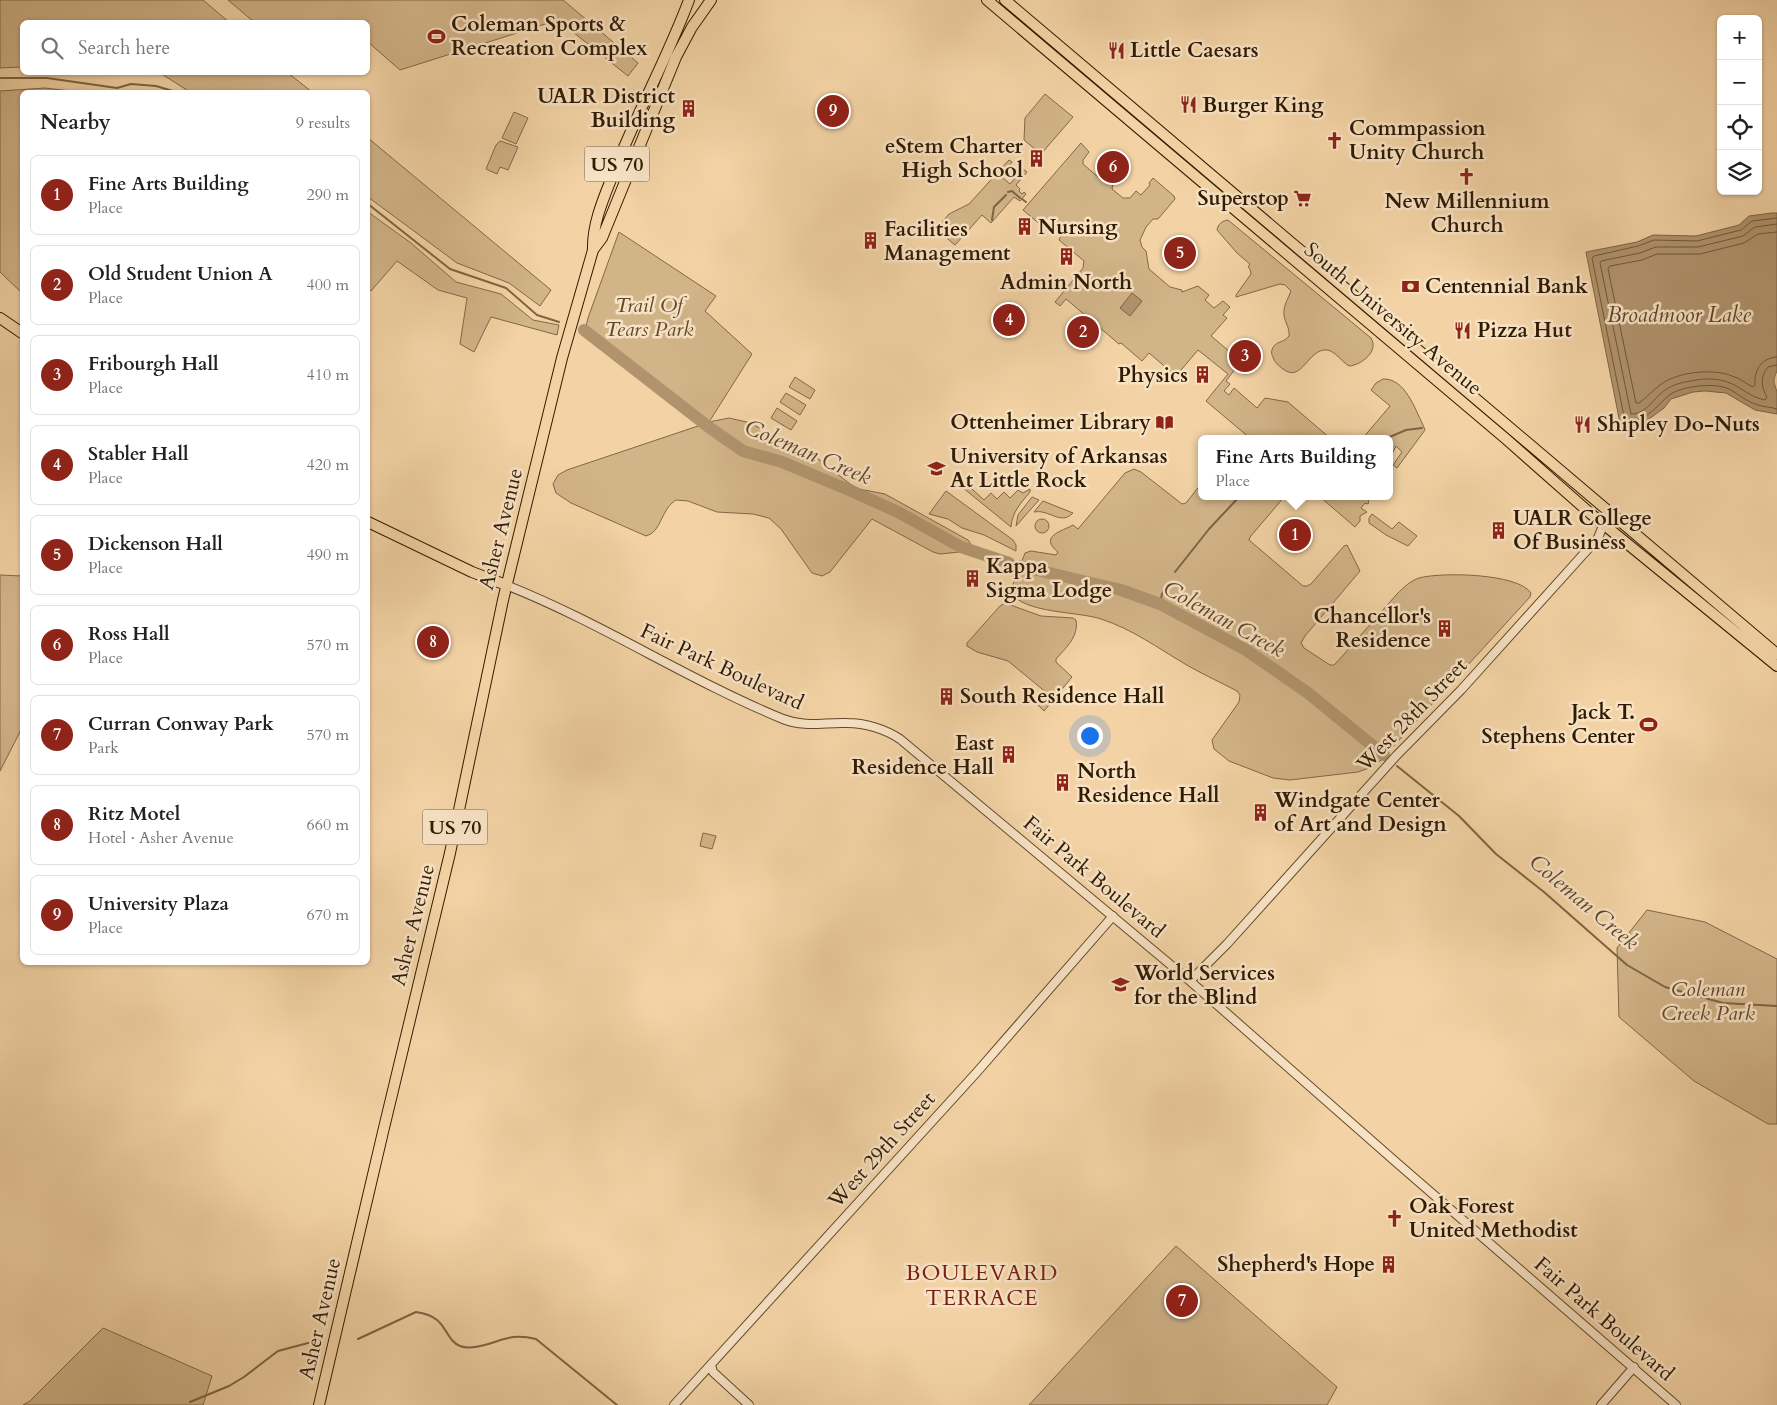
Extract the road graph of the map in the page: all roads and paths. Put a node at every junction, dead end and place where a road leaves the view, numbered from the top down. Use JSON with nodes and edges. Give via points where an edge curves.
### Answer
{"nodes":[{"id":1,"x":689,"y":0,"type":"edge"},
{"id":2,"x":711,"y":0,"type":"edge"},
{"id":3,"x":986,"y":0,"type":"edge"},
{"id":4,"x":1005,"y":0,"type":"edge"},
{"id":5,"x":593,"y":250,"type":"junction"},
{"id":6,"x":0,"y":318,"type":"edge"},
{"id":7,"x":20,"y":332,"type":"edge"},
{"id":8,"x":1608,"y":511,"type":"junction"},
{"id":9,"x":370,"y":523,"type":"edge"},
{"id":10,"x":1602,"y":524,"type":"junction"},
{"id":11,"x":506,"y":585,"type":"junction"},
{"id":12,"x":1777,"y":654,"type":"edge"},
{"id":13,"x":1777,"y":666,"type":"edge"},
{"id":14,"x":1113,"y":916,"type":"junction"},
{"id":15,"x":1190,"y":981,"type":"junction"},
{"id":16,"x":712,"y":1365,"type":"junction"},
{"id":17,"x":1634,"y":1367,"type":"junction"},
{"id":18,"x":319,"y":1405,"type":"edge"},
{"id":19,"x":674,"y":1405,"type":"edge"},
{"id":20,"x":749,"y":1405,"type":"edge"},
{"id":21,"x":1600,"y":1405,"type":"edge"},
{"id":22,"x":1676,"y":1405,"type":"edge"}],
"edges":[{"from":1,"to":5,"type":"main road","name":"Asher Avenue","number":"US 70","via":[[640,107],[609,185],[593,236]]},
{"from":2,"to":5,"type":"main road","name":"Asher Avenue","number":"US 70","via":[[676,56],[602,238]]},
{"from":3,"to":10,"type":"main road","name":"South University Avenue","via":[[1506,439]]},
{"from":4,"to":8,"type":"main road","name":"South University Avenue"},
{"from":5,"to":11,"type":"main road","name":"Asher Avenue","number":"US 70","via":[[560,367]]},
{"from":6,"to":7,"type":"main road"},
{"from":8,"to":10,"type":"street","name":"West 28th Street"},
{"from":8,"to":12,"type":"main road","name":"South University Avenue"},
{"from":9,"to":11,"type":"main road"},
{"from":10,"to":13,"type":"main road","name":"South University Avenue"},
{"from":10,"to":15,"type":"street","name":"West 28th Street","via":[[1600,536]]},
{"from":11,"to":14,"type":"street","name":"Fair Park Boulevard","via":[[785,719],[814,725],[847,722],[869,725],[894,735]]},
{"from":11,"to":18,"type":"main road","name":"Asher Avenue","number":"US 70","via":[[450,854]]},
{"from":14,"to":15,"type":"street","name":"Fair Park Boulevard"},
{"from":14,"to":16,"type":"street","name":"West 29th Street"},
{"from":15,"to":17,"type":"street","name":"Fair Park Boulevard"},
{"from":16,"to":19,"type":"street","name":"West 29th Street"},
{"from":16,"to":20,"type":"street","via":[[713,1372]]},
{"from":17,"to":21,"type":"street"},
{"from":17,"to":22,"type":"street","name":"Fair Park Boulevard"}]}
